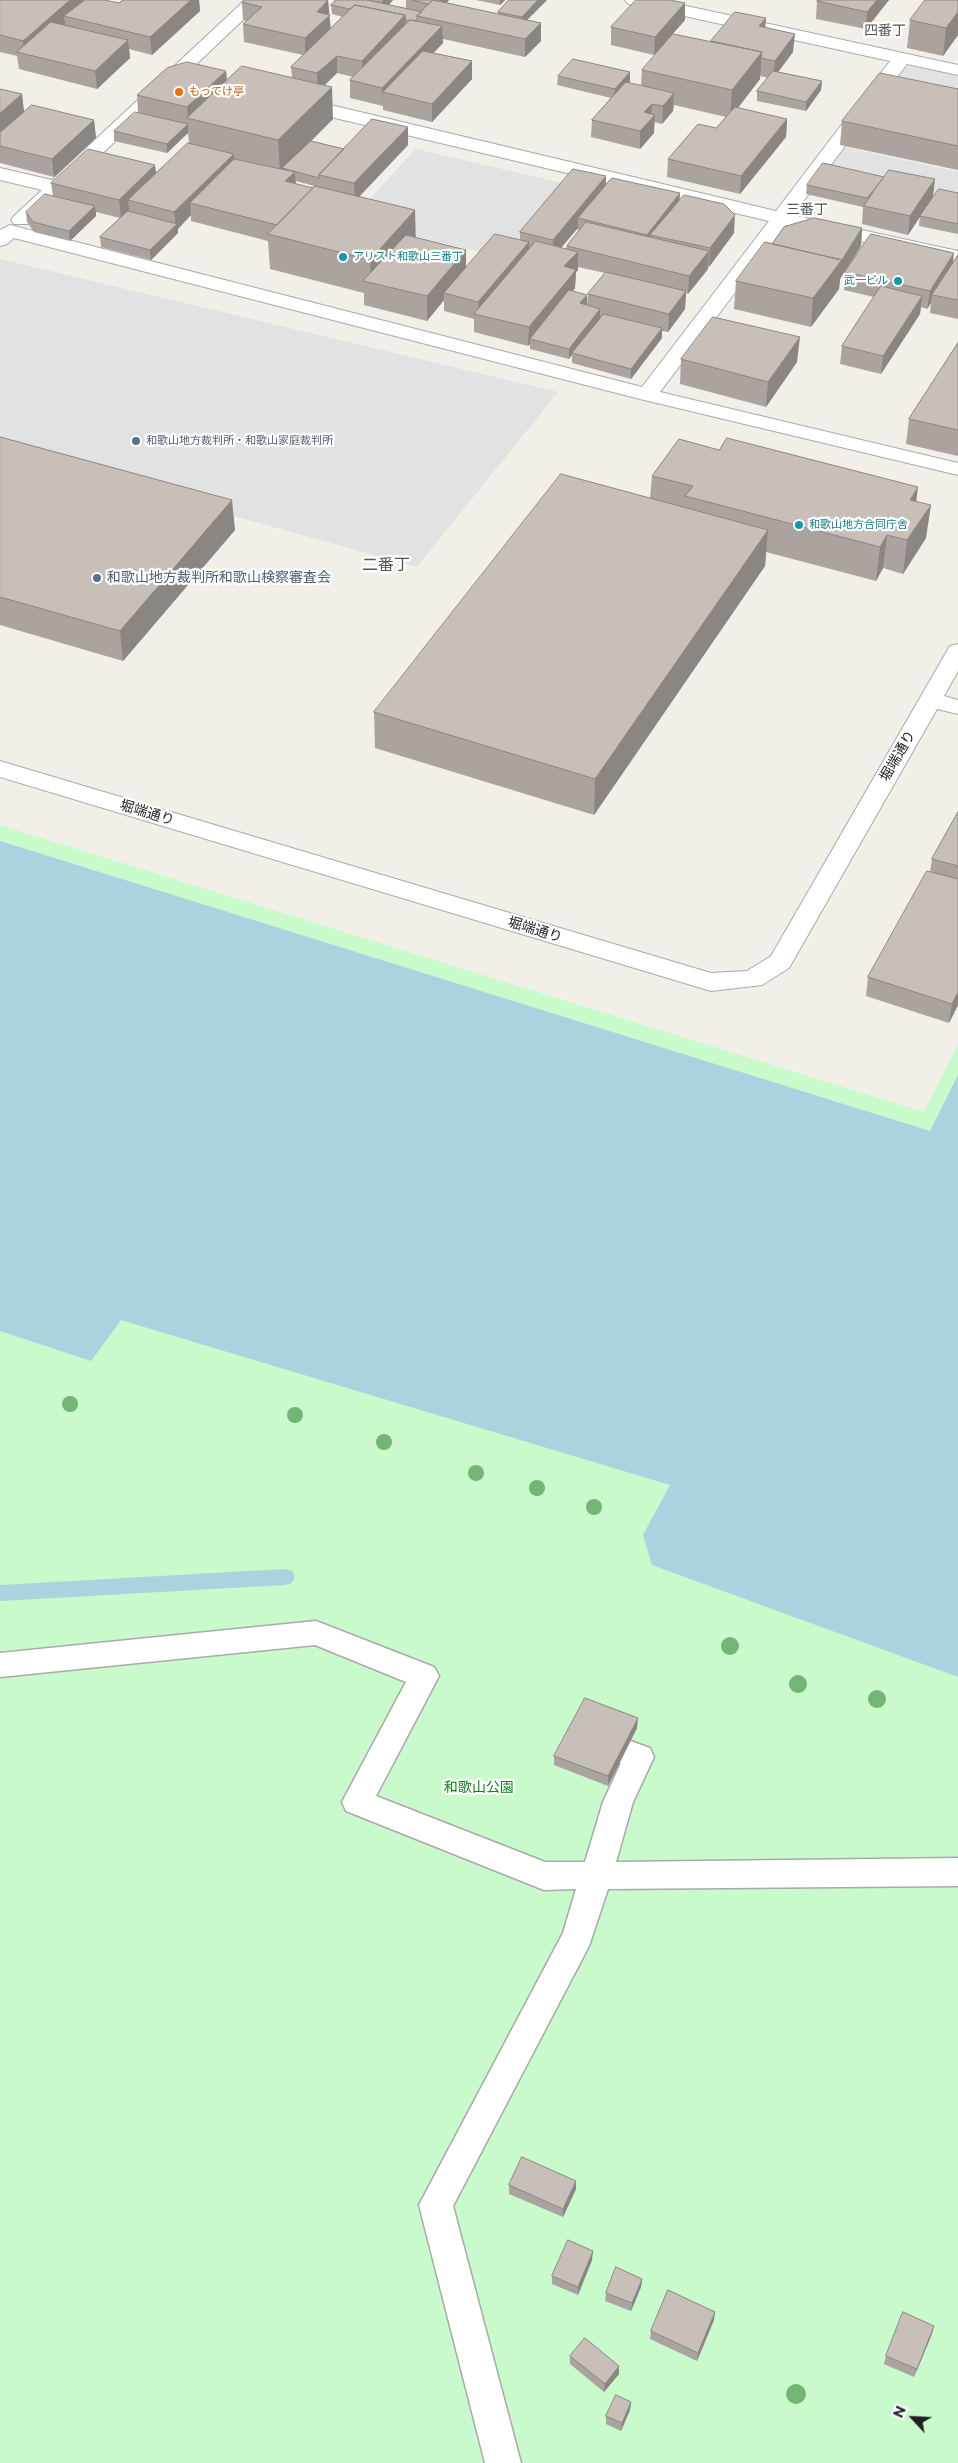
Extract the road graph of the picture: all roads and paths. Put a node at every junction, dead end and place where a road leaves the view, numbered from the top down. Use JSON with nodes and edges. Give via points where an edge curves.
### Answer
{"nodes":[{"id":1,"x":255,"y":0,"type":"edge"},
{"id":2,"x":634,"y":0,"type":"edge"},
{"id":3,"x":902,"y":58,"type":"junction"},
{"id":4,"x":958,"y":70,"type":"edge"},
{"id":5,"x":176,"y":74,"type":"junction"},
{"id":6,"x":196,"y":79,"type":"edge"},
{"id":7,"x":282,"y":99,"type":"edge"},
{"id":8,"x":0,"y":174,"type":"edge"},
{"id":9,"x":56,"y":188,"type":"junction"},
{"id":10,"x":780,"y":218,"type":"junction"},
{"id":11,"x":5,"y":236,"type":"edge"},
{"id":12,"x":958,"y":257,"type":"edge"},
{"id":13,"x":647,"y":395,"type":"junction"},
{"id":14,"x":958,"y":469,"type":"edge"},
{"id":15,"x":958,"y":651,"type":"edge"},
{"id":16,"x":930,"y":700,"type":"junction"},
{"id":17,"x":958,"y":707,"type":"edge"},
{"id":18,"x":0,"y":769,"type":"edge"},
{"id":19,"x":0,"y":1665,"type":"edge"},
{"id":20,"x":625,"y":1752,"type":"edge"},
{"id":21,"x":958,"y":1872,"type":"edge"},
{"id":22,"x":595,"y":1877,"type":"junction"},
{"id":23,"x":503,"y":2463,"type":"edge"}],
"edges":[{"from":1,"to":5,"type":"street"},
{"from":2,"to":3,"type":"street"},
{"from":3,"to":4,"type":"street"},
{"from":3,"to":10,"type":"street"},
{"from":5,"to":6,"type":"street"},
{"from":5,"to":9,"type":"street"},
{"from":7,"to":10,"type":"street"},
{"from":8,"to":9,"type":"street"},
{"from":9,"to":11,"type":"street"},
{"from":10,"to":12,"type":"street"},
{"from":10,"to":13,"type":"street"},
{"from":11,"to":13,"type":"street"},
{"from":13,"to":14,"type":"street"},
{"from":15,"to":16,"type":"street","name":"堀端通り"},
{"from":16,"to":17,"type":"street"},
{"from":16,"to":18,"type":"street","name":"堀端通り","via":[[780,962],[753,979],[711,982]]},
{"from":19,"to":22,"type":"lane","via":[[316,1633],[424,1676],[357,1802],[544,1876]]},
{"from":20,"to":22,"type":"lane","via":[[639,1758],[618,1802]]},
{"from":21,"to":22,"type":"lane"},
{"from":22,"to":23,"type":"lane","via":[[578,1936],[436,2205]]}]}
